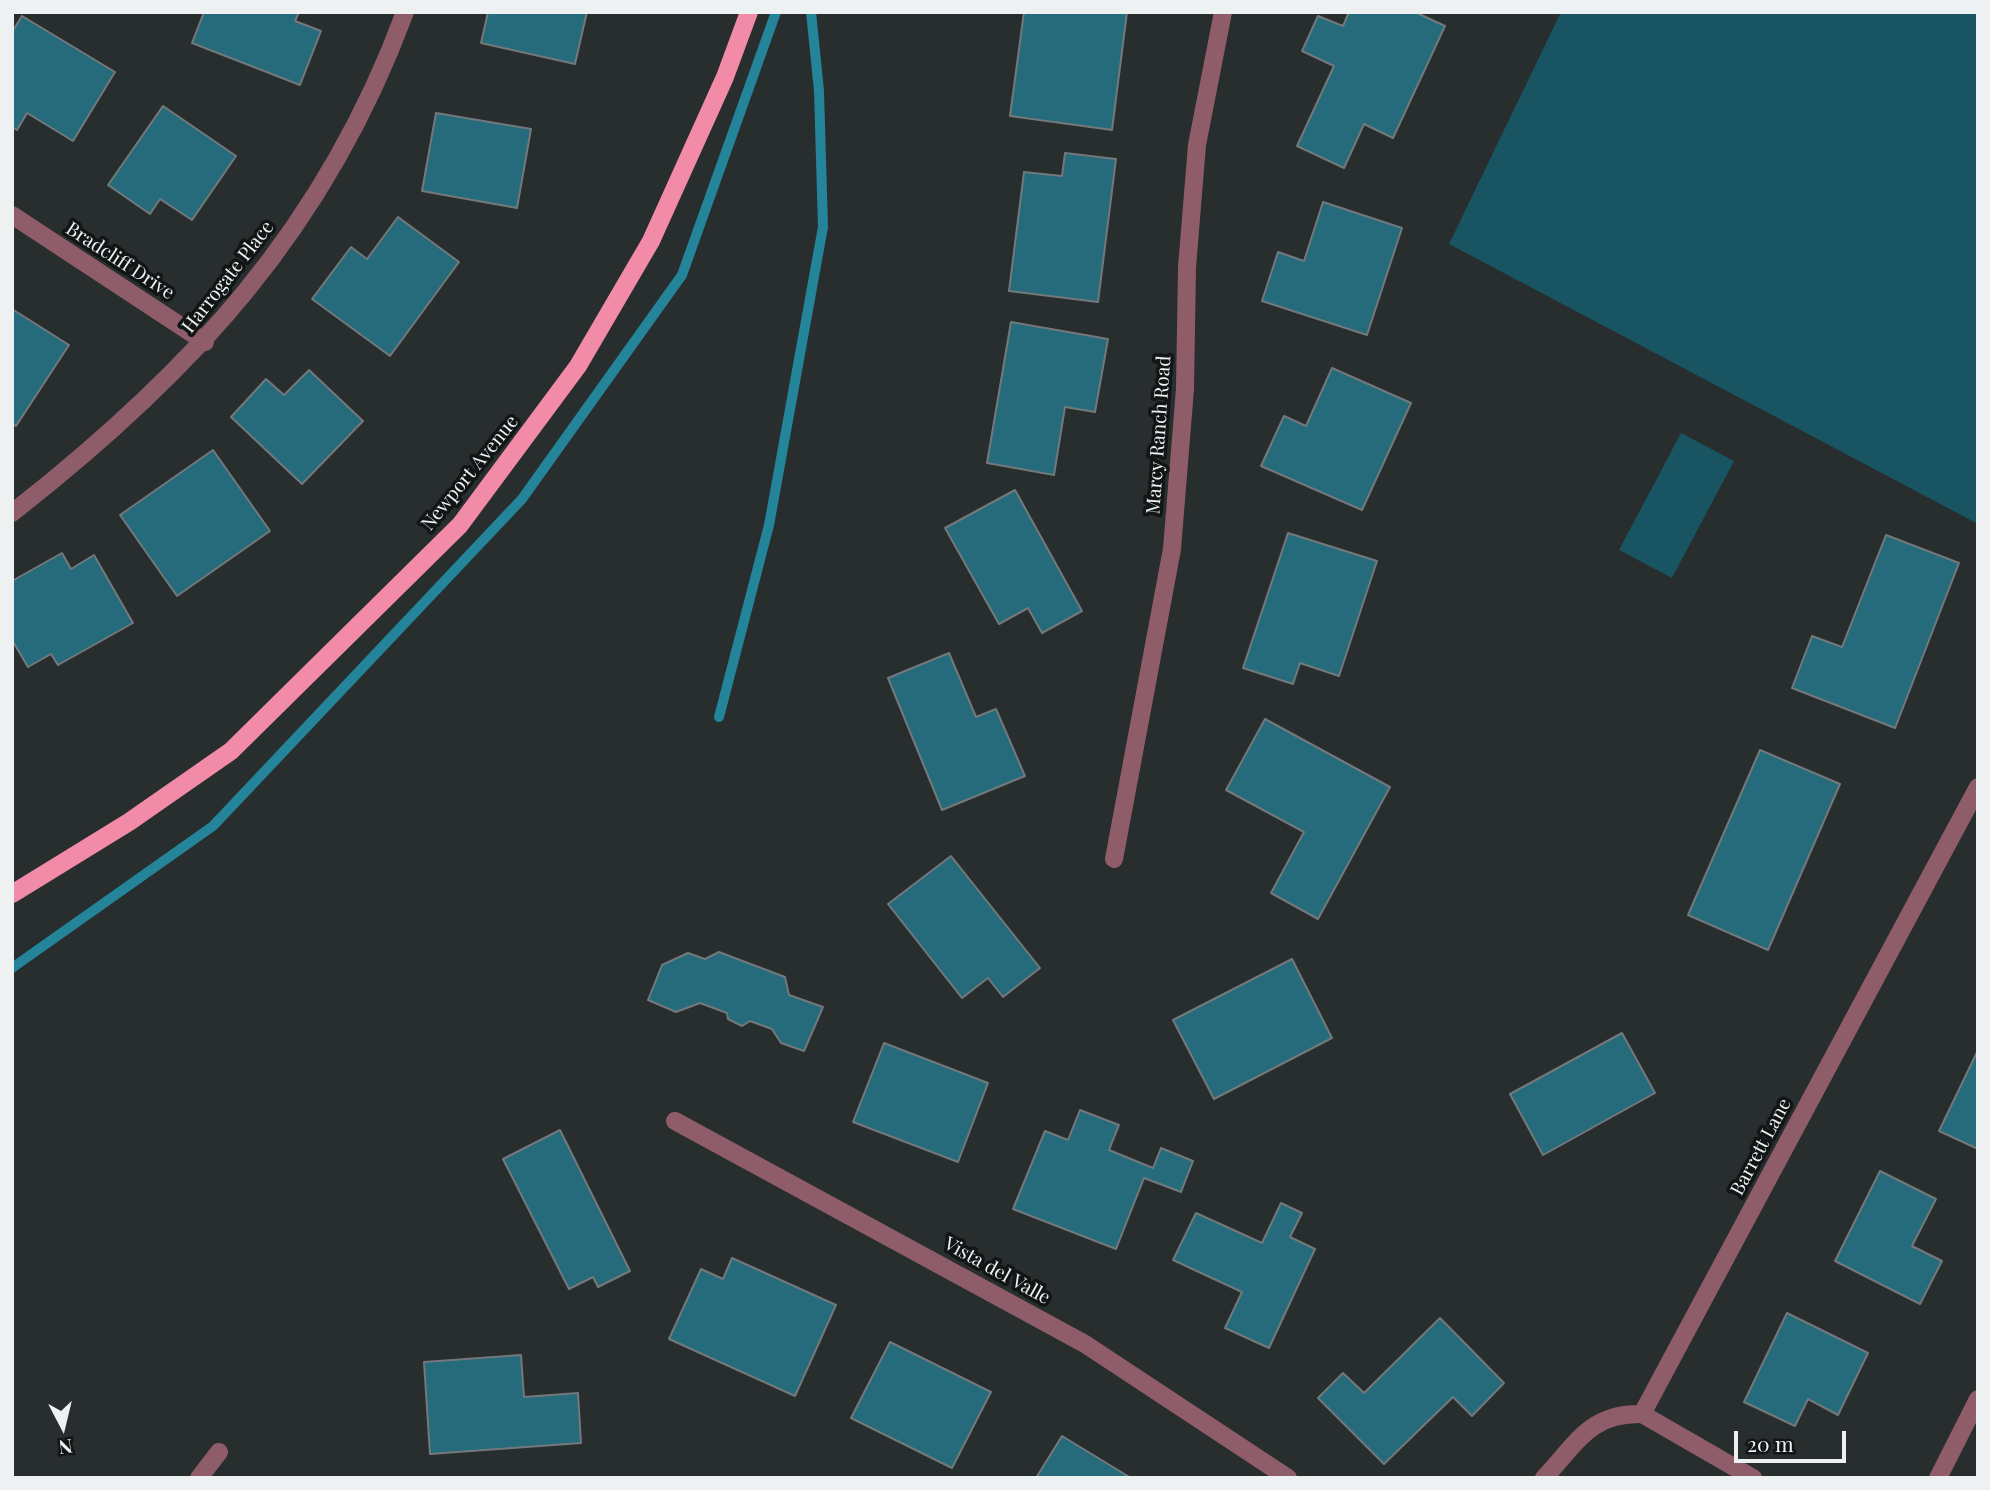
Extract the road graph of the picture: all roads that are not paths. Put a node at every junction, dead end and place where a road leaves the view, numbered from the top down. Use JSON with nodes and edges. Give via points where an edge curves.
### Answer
{"nodes":[{"id":1,"x":405,"y":12,"type":"edge"},
{"id":2,"x":748,"y":12,"type":"edge"},
{"id":3,"x":1223,"y":12,"type":"edge"},
{"id":4,"x":12,"y":215,"type":"edge"},
{"id":5,"x":205,"y":342,"type":"junction"},
{"id":6,"x":12,"y":513,"type":"edge"},
{"id":7,"x":1978,"y":787,"type":"edge"},
{"id":8,"x":1114,"y":859,"type":"dead end"},
{"id":9,"x":12,"y":894,"type":"edge"},
{"id":10,"x":675,"y":1121,"type":"dead end"},
{"id":11,"x":1978,"y":1399,"type":"edge"},
{"id":12,"x":1642,"y":1413,"type":"junction"},
{"id":13,"x":219,"y":1452,"type":"dead end"},
{"id":14,"x":199,"y":1478,"type":"edge"},
{"id":15,"x":1289,"y":1478,"type":"edge"},
{"id":16,"x":1545,"y":1478,"type":"edge"},
{"id":17,"x":1753,"y":1478,"type":"edge"},
{"id":18,"x":1938,"y":1478,"type":"edge"}],
"edges":[{"from":1,"to":5,"type":"street","name":"Harrogate Place","via":[[384,69],[331,173],[259,278]]},
{"from":2,"to":9,"type":"main road","name":"Newport Avenue","via":[[725,77],[651,241],[578,366],[460,525],[231,751],[129,822]]},
{"from":3,"to":8,"type":"street","name":"Marcy Ranch Road","via":[[1197,145],[1172,550]]},
{"from":4,"to":5,"type":"street","name":"Bradcliff Drive"},
{"from":5,"to":6,"type":"street","name":"Harrogate Place","via":[[117,427]]},
{"from":7,"to":12,"type":"street","name":"Barrett Lane"},
{"from":10,"to":15,"type":"street","name":"Vista del Valle","via":[[1085,1344]]},
{"from":11,"to":18,"type":"street"},
{"from":12,"to":16,"type":"street","via":[[1619,1413],[1598,1421]]},
{"from":12,"to":17,"type":"street"},
{"from":13,"to":14,"type":"street"}]}
